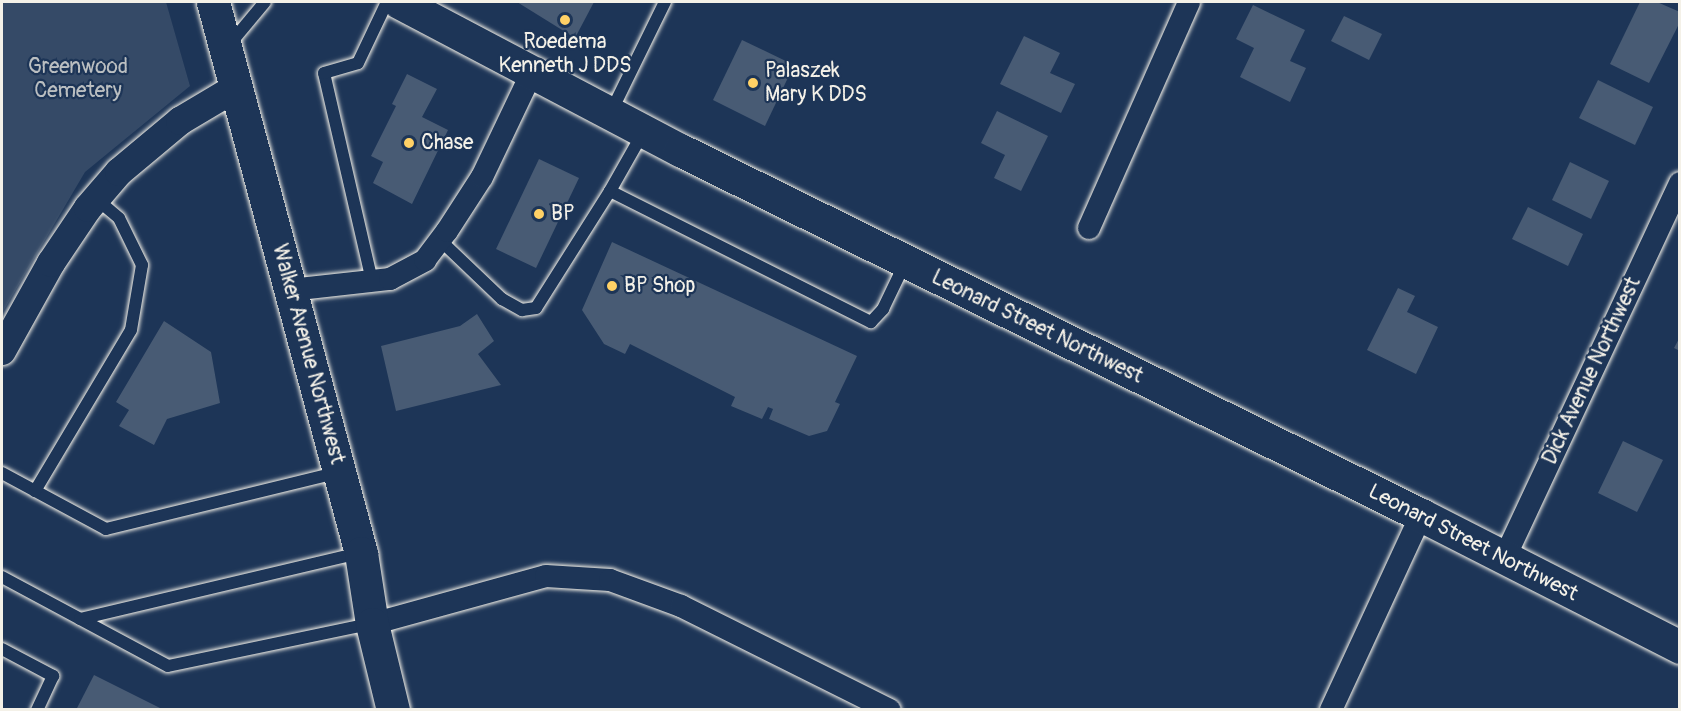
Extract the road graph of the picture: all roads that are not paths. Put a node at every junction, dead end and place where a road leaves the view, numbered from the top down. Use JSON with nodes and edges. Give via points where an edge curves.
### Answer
{"nodes":[{"id":1,"x":213,"y":2,"type":"edge"},
{"id":2,"x":265,"y":2,"type":"edge"},
{"id":3,"x":398,"y":2,"type":"edge"},
{"id":4,"x":665,"y":2,"type":"edge"},
{"id":5,"x":1189,"y":2,"type":"edge"},
{"id":6,"x":226,"y":48,"type":"junction"},
{"id":7,"x":532,"y":72,"type":"junction"},
{"id":8,"x":237,"y":87,"type":"junction"},
{"id":9,"x":610,"y":113,"type":"junction"},
{"id":10,"x":644,"y":131,"type":"junction"},
{"id":11,"x":1680,"y":183,"type":"edge"},
{"id":12,"x":610,"y":191,"type":"junction"},
{"id":13,"x":96,"y":199,"type":"junction"},
{"id":14,"x":1089,"y":228,"type":"dead end"},
{"id":15,"x":440,"y":240,"type":"junction"},
{"id":16,"x":906,"y":262,"type":"junction"},
{"id":17,"x":372,"y":281,"type":"junction"},
{"id":18,"x":290,"y":290,"type":"junction"},
{"id":19,"x":2,"y":351,"type":"edge"},
{"id":20,"x":339,"y":472,"type":"junction"},
{"id":21,"x":2,"y":473,"type":"edge"},
{"id":22,"x":34,"y":491,"type":"junction"},
{"id":23,"x":1421,"y":515,"type":"junction"},
{"id":24,"x":361,"y":553,"type":"junction"},
{"id":25,"x":1504,"y":559,"type":"junction"},
{"id":26,"x":2,"y":577,"type":"edge"},
{"id":27,"x":80,"y":619,"type":"junction"},
{"id":28,"x":372,"y":624,"type":"junction"},
{"id":29,"x":1680,"y":647,"type":"edge"},
{"id":30,"x":2,"y":649,"type":"edge"},
{"id":31,"x":37,"y":710,"type":"edge"},
{"id":32,"x":393,"y":710,"type":"edge"},
{"id":33,"x":890,"y":710,"type":"edge"},
{"id":34,"x":1330,"y":710,"type":"edge"}],
"edges":[{"from":1,"to":6,"type":"main road","name":"Walker Avenue Northwest"},
{"from":2,"to":6,"type":"lane"},
{"from":3,"to":7,"type":"main road","name":"Leonard Street Northwest"},
{"from":3,"to":17,"type":"lane","via":[[358,63],[324,73]]},
{"from":4,"to":9,"type":"lane"},
{"from":5,"to":14,"type":"street"},
{"from":6,"to":8,"type":"main road","name":"Walker Avenue Northwest"},
{"from":7,"to":9,"type":"main road","name":"Leonard Street Northwest"},
{"from":7,"to":15,"type":"street","via":[[482,177]]},
{"from":8,"to":13,"type":"street","via":[[180,121],[119,172]]},
{"from":8,"to":18,"type":"main road","name":"Walker Avenue Northwest"},
{"from":9,"to":10,"type":"main road","name":"Leonard Street Northwest"},
{"from":10,"to":12,"type":"lane"},
{"from":10,"to":16,"type":"main road","name":"Leonard Street Northwest"},
{"from":11,"to":25,"type":"street","name":"Dick Avenue Northwest"},
{"from":12,"to":15,"type":"lane","via":[[536,308],[522,310],[502,299]]},
{"from":12,"to":16,"type":"lane","via":[[871,322],[883,309]]},
{"from":13,"to":19,"type":"street","via":[[51,263]]},
{"from":13,"to":22,"type":"lane","via":[[119,218],[142,265],[131,330]]},
{"from":15,"to":17,"type":"street","via":[[425,260],[390,279]]},
{"from":16,"to":23,"type":"main road","name":"Leonard Street Northwest"},
{"from":17,"to":18,"type":"street"},
{"from":18,"to":20,"type":"main road","name":"Walker Avenue Northwest"},
{"from":20,"to":22,"type":"lane","via":[[106,530]]},
{"from":20,"to":24,"type":"main road","name":"Walker Avenue Northwest"},
{"from":21,"to":22,"type":"lane"},
{"from":23,"to":25,"type":"main road","name":"Leonard Street Northwest"},
{"from":23,"to":34,"type":"street"},
{"from":24,"to":27,"type":"lane"},
{"from":24,"to":28,"type":"main road","name":"Walker Avenue Northwest"},
{"from":25,"to":29,"type":"main road","name":"Leonard Street Northwest"},
{"from":26,"to":27,"type":"lane"},
{"from":27,"to":28,"type":"lane","via":[[168,666]]},
{"from":28,"to":32,"type":"main road","name":"Walker Avenue Northwest"},
{"from":28,"to":33,"type":"street","via":[[546,576],[610,580],[681,606]]},
{"from":30,"to":31,"type":"lane","via":[[53,676]]}]}
